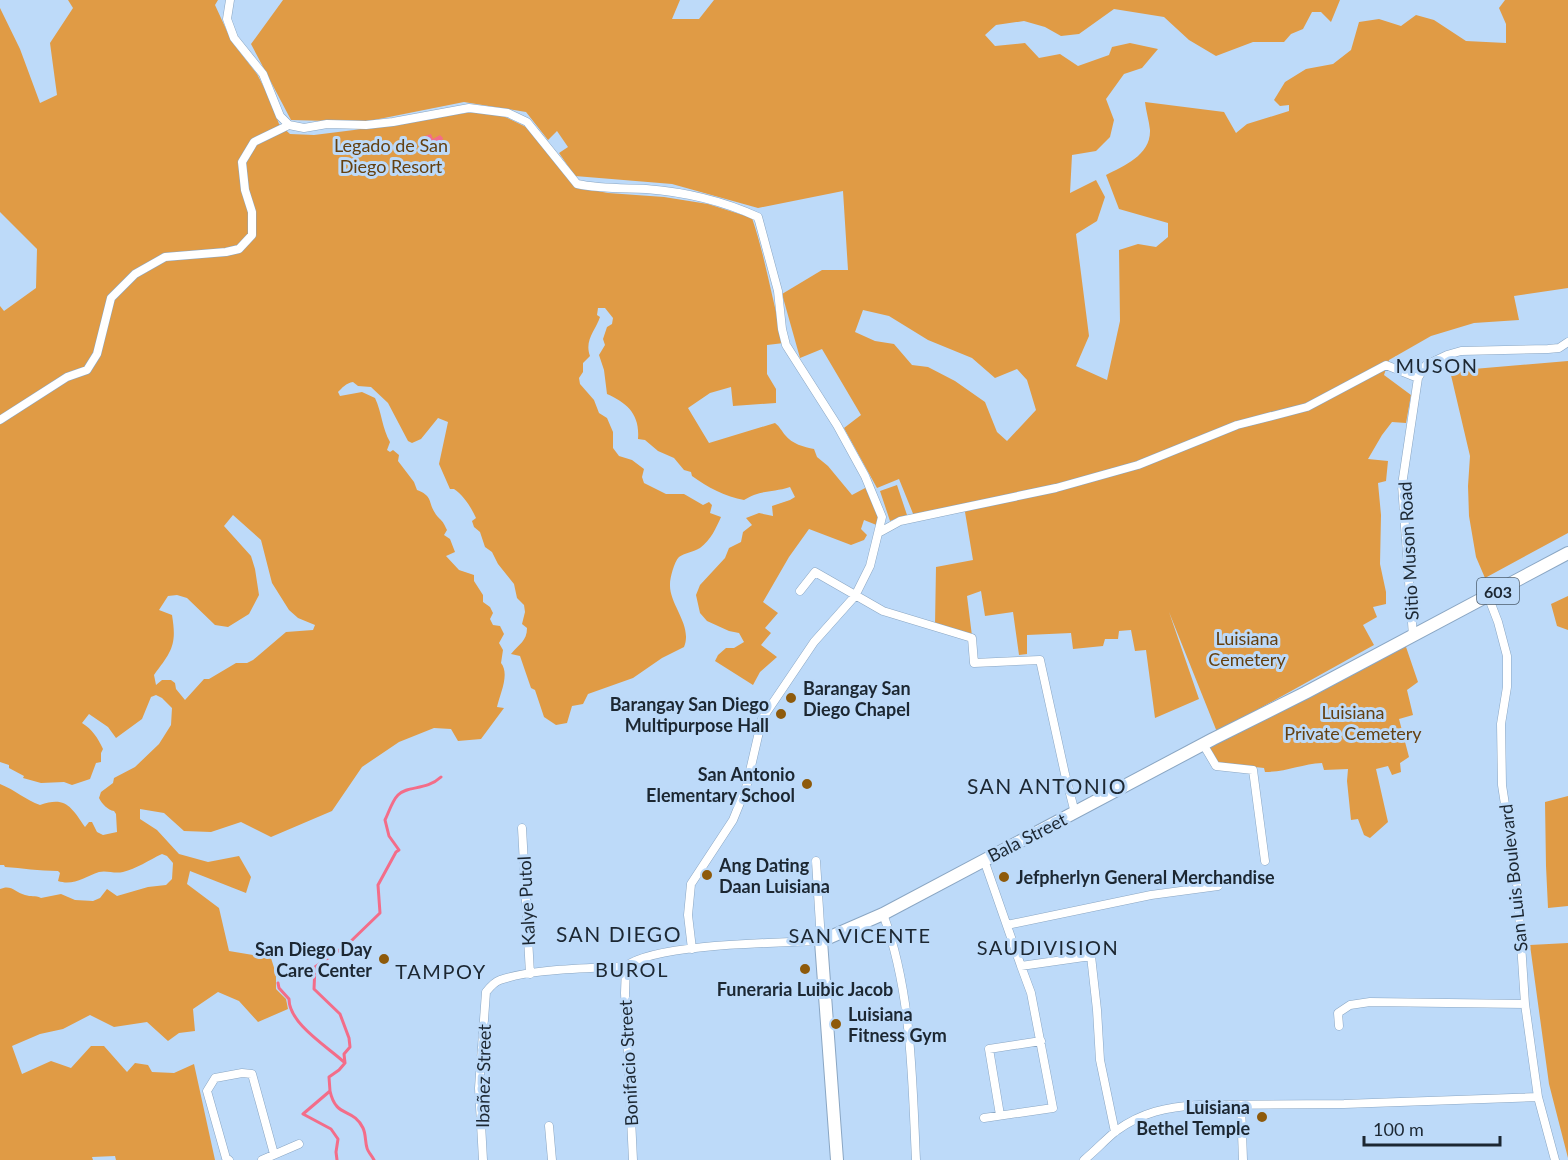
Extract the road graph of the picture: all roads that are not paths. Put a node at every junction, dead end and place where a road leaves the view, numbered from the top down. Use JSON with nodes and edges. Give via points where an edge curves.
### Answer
{"nodes":[{"id":1,"x":230,"y":0,"type":"edge"},
{"id":2,"x":290,"y":125,"type":"junction"},
{"id":3,"x":1568,"y":342,"type":"edge"},
{"id":4,"x":1418,"y":378,"type":"junction"},
{"id":5,"x":0,"y":420,"type":"edge"},
{"id":6,"x":880,"y":532,"type":"junction"},
{"id":7,"x":1568,"y":553,"type":"edge"},
{"id":8,"x":800,"y":591,"type":"dead end"},
{"id":9,"x":855,"y":596,"type":"junction"},
{"id":10,"x":1488,"y":596,"type":"junction"},
{"id":11,"x":1413,"y":636,"type":"junction"},
{"id":12,"x":1203,"y":744,"type":"junction"},
{"id":13,"x":1075,"y":813,"type":"junction"},
{"id":14,"x":522,"y":828,"type":"dead end"},
{"id":15,"x":984,"y":860,"type":"junction"},
{"id":16,"x":816,"y":861,"type":"dead end"},
{"id":17,"x":1265,"y":861,"type":"dead end"},
{"id":18,"x":1218,"y":886,"type":"dead end"},
{"id":19,"x":883,"y":914,"type":"junction"},
{"id":20,"x":1007,"y":925,"type":"junction"},
{"id":21,"x":821,"y":941,"type":"junction"},
{"id":22,"x":692,"y":949,"type":"junction"},
{"id":23,"x":626,"y":966,"type":"junction"},
{"id":24,"x":1021,"y":966,"type":"junction"},
{"id":25,"x":531,"y":974,"type":"junction"},
{"id":26,"x":486,"y":992,"type":"joint"},
{"id":27,"x":1525,"y":1004,"type":"junction"},
{"id":28,"x":1339,"y":1026,"type":"dead end"},
{"id":29,"x":1041,"y":1041,"type":"junction"},
{"id":30,"x":1538,"y":1097,"type":"junction"},
{"id":31,"x":1241,"y":1105,"type":"junction"},
{"id":32,"x":1000,"y":1115,"type":"junction"},
{"id":33,"x":984,"y":1118,"type":"dead end"},
{"id":34,"x":549,"y":1125,"type":"dead end"},
{"id":35,"x":1115,"y":1132,"type":"junction"},
{"id":36,"x":299,"y":1144,"type":"dead end"},
{"id":37,"x":274,"y":1154,"type":"junction"},
{"id":38,"x":229,"y":1160,"type":"edge"},
{"id":39,"x":262,"y":1160,"type":"edge"},
{"id":40,"x":483,"y":1160,"type":"edge"},
{"id":41,"x":552,"y":1160,"type":"edge"},
{"id":42,"x":633,"y":1160,"type":"edge"},
{"id":43,"x":837,"y":1160,"type":"edge"},
{"id":44,"x":916,"y":1160,"type":"edge"},
{"id":45,"x":1084,"y":1160,"type":"edge"},
{"id":46,"x":1242,"y":1160,"type":"edge"},
{"id":47,"x":1555,"y":1160,"type":"edge"}],
"edges":[{"from":1,"to":2,"type":"street","via":[[227,19],[234,38],[263,74],[280,116]]},
{"from":2,"to":5,"type":"street","via":[[254,142],[242,162],[252,212],[252,235],[239,249],[165,257],[135,274],[111,298],[97,354],[87,370],[67,376]]},
{"from":2,"to":6,"type":"street","via":[[366,125],[469,108],[508,113],[527,122],[577,184],[604,189],[647,189],[716,200],[758,217],[778,291],[786,345],[864,476],[882,517]]},
{"from":3,"to":4,"type":"street","via":[[1559,348],[1461,351],[1426,364]]},
{"from":4,"to":6,"type":"street","via":[[1386,365],[1307,407],[1237,424],[1138,465],[1056,488],[900,522]]},
{"from":4,"to":11,"type":"street","name":"Sitio Muson Road","via":[[1402,485]]},
{"from":6,"to":9,"type":"street","via":[[870,566]]},
{"from":7,"to":10,"type":"main road","name":"Bala Street","number":"603"},
{"from":8,"to":9,"type":"street","via":[[814,572]]},
{"from":9,"to":13,"type":"street","via":[[883,611],[972,638],[974,663],[1040,660]]},
{"from":9,"to":22,"type":"street","via":[[814,642],[762,719],[746,788],[733,820],[691,884],[688,915]]},
{"from":10,"to":11,"type":"main road","name":"Bala Street","number":"603"},
{"from":10,"to":27,"type":"street","name":"San Luis Boulevard","via":[[1507,656],[1501,724],[1502,785],[1516,883]]},
{"from":11,"to":12,"type":"main road","name":"Bala Street","number":"603"},
{"from":12,"to":13,"type":"main road","name":"Bala Street","number":"603"},
{"from":12,"to":17,"type":"street","via":[[1216,766],[1252,770]]},
{"from":13,"to":15,"type":"main road","name":"Bala Street","number":"603"},
{"from":14,"to":25,"type":"street","name":"Kalye Putol"},
{"from":15,"to":19,"type":"main road","name":"Bala Street","number":"603"},
{"from":15,"to":20,"type":"street"},
{"from":16,"to":21,"type":"street"},
{"from":18,"to":20,"type":"street","via":[[1151,895]]},
{"from":19,"to":21,"type":"main road","name":"Bala Street","number":"603"},
{"from":19,"to":44,"type":"street","via":[[900,970]]},
{"from":20,"to":24,"type":"street"},
{"from":21,"to":22,"type":"street","name":"Bala Street"},
{"from":21,"to":43,"type":"main road"},
{"from":22,"to":23,"type":"street","name":"Bala Street","via":[[635,960]]},
{"from":23,"to":25,"type":"street","name":"Bala Street"},
{"from":23,"to":42,"type":"street","name":"Bonifacio Street"},
{"from":24,"to":29,"type":"street"},
{"from":24,"to":35,"type":"street","via":[[1091,956],[1100,1060]]},
{"from":25,"to":26,"type":"street","name":"Bala Street","via":[[500,980]]},
{"from":26,"to":40,"type":"street","name":"Ibañez Street","via":[[479,1088]]},
{"from":27,"to":28,"type":"street","via":[[1370,1002],[1350,1005],[1338,1013]]},
{"from":27,"to":30,"type":"street","name":"San Luis Boulevard"},
{"from":29,"to":32,"type":"street","via":[[989,1049]]},
{"from":29,"to":32,"type":"street","via":[[1053,1108]]},
{"from":30,"to":31,"type":"street"},
{"from":30,"to":47,"type":"street","name":"San Luis Boulevard"},
{"from":31,"to":35,"type":"street","via":[[1153,1111]]},
{"from":31,"to":46,"type":"street"},
{"from":32,"to":33,"type":"street"},
{"from":34,"to":41,"type":"street"},
{"from":35,"to":45,"type":"street"},
{"from":36,"to":37,"type":"street"},
{"from":37,"to":38,"type":"street","via":[[252,1074],[242,1073],[215,1078],[207,1091]]},
{"from":37,"to":39,"type":"street"}]}
